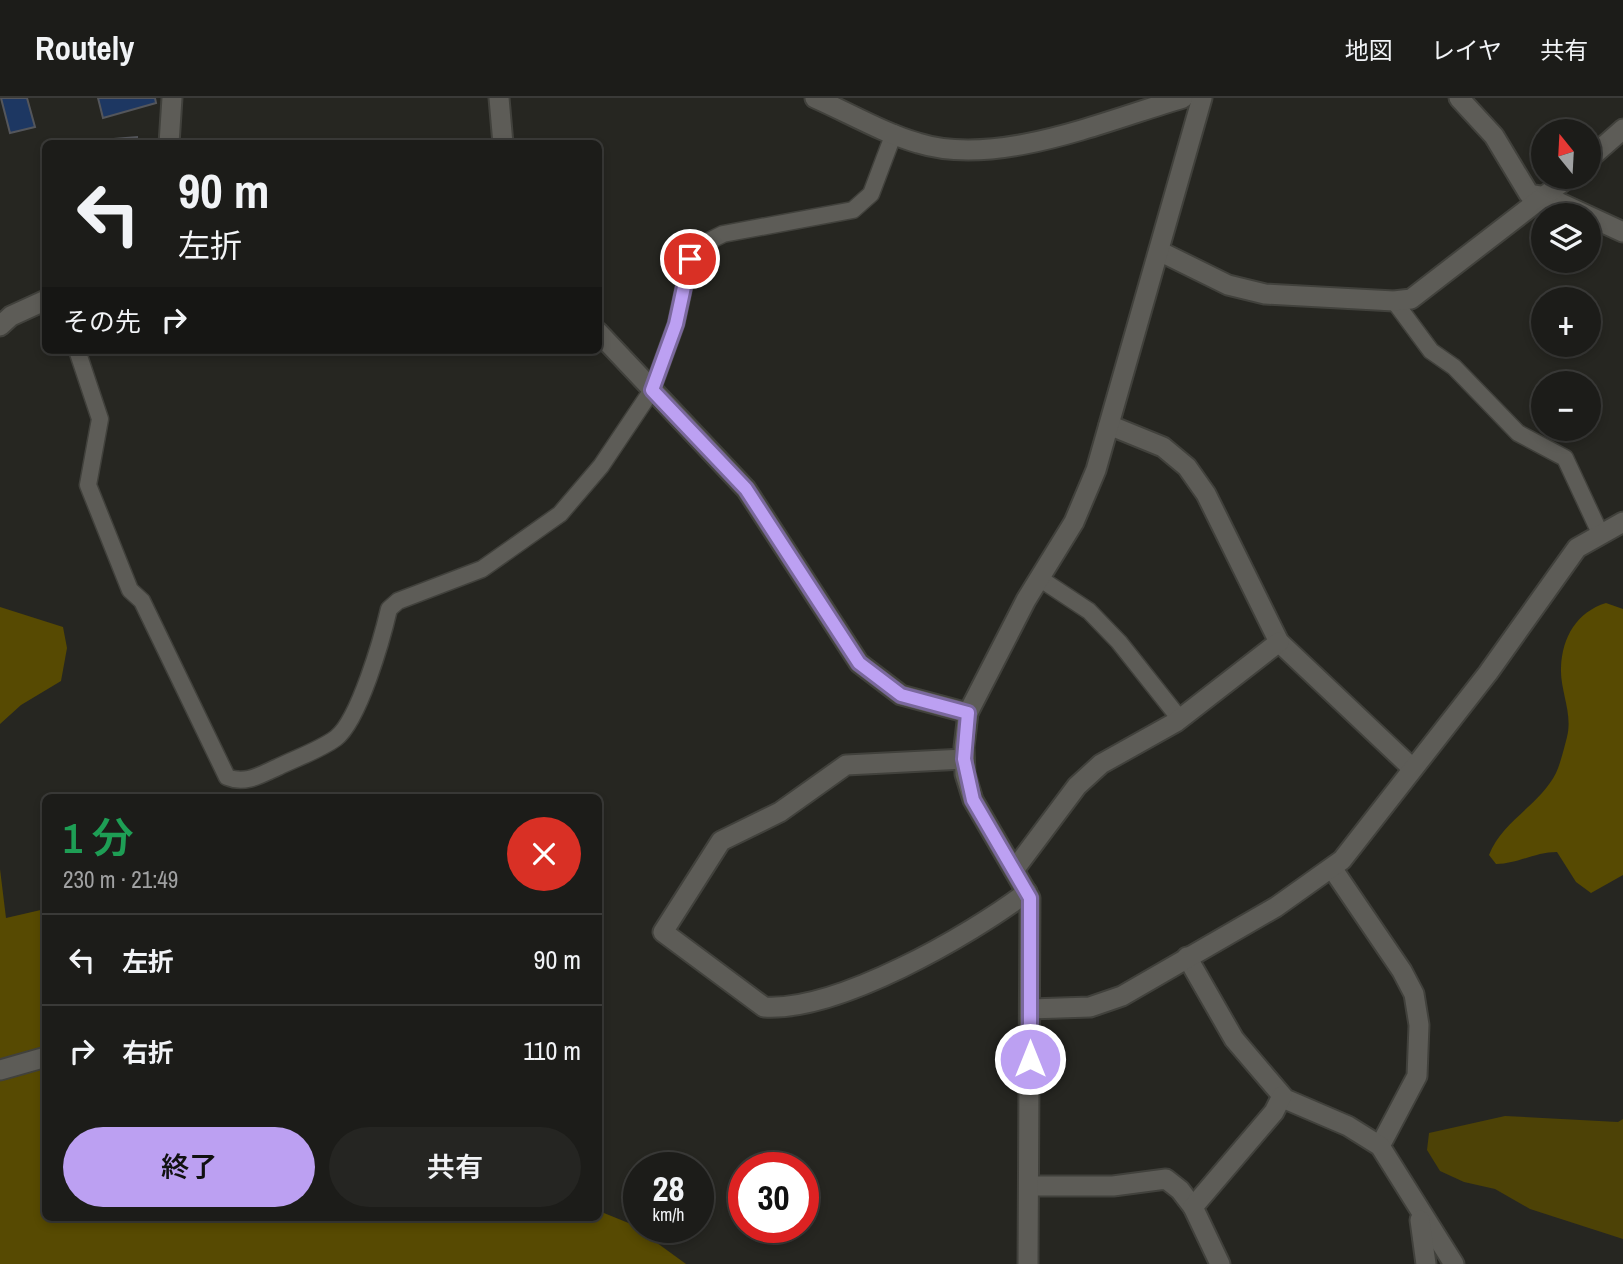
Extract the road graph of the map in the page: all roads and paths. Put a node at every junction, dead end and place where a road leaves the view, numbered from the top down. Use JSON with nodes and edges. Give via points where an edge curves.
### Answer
{"nodes":[{"id":1,"x":172,"y":98,"type":"edge"},
{"id":2,"x":499,"y":98,"type":"edge"},
{"id":3,"x":815,"y":98,"type":"edge"},
{"id":4,"x":1184,"y":98,"type":"edge"},
{"id":5,"x":1202,"y":98,"type":"edge"},
{"id":6,"x":1459,"y":98,"type":"edge"},
{"id":7,"x":1623,"y":129,"type":"edge"},
{"id":8,"x":894,"y":133,"type":"junction"},
{"id":9,"x":169,"y":140,"type":"edge"},
{"id":10,"x":503,"y":140,"type":"edge"},
{"id":11,"x":1601,"y":148,"type":"edge"},
{"id":12,"x":1556,"y":189,"type":"edge"},
{"id":13,"x":1547,"y":197,"type":"junction"},
{"id":14,"x":1623,"y":232,"type":"edge"},
{"id":15,"x":1158,"y":251,"type":"junction"},
{"id":16,"x":1394,"y":301,"type":"junction"},
{"id":17,"x":42,"y":302,"type":"edge"},
{"id":18,"x":0,"y":326,"type":"edge"},
{"id":19,"x":602,"y":336,"type":"edge"},
{"id":20,"x":78,"y":354,"type":"edge"},
{"id":21,"x":652,"y":390,"type":"junction"},
{"id":22,"x":1109,"y":425,"type":"junction"},
{"id":23,"x":1623,"y":523,"type":"edge"},
{"id":24,"x":1600,"y":533,"type":"junction"},
{"id":25,"x":1039,"y":578,"type":"junction"},
{"id":26,"x":1279,"y":642,"type":"junction"},
{"id":27,"x":968,"y":713,"type":"junction"},
{"id":28,"x":1180,"y":719,"type":"junction"},
{"id":29,"x":964,"y":759,"type":"junction"},
{"id":30,"x":1412,"y":768,"type":"junction"},
{"id":31,"x":1332,"y":868,"type":"junction"},
{"id":32,"x":1014,"y":870,"type":"junction"},
{"id":33,"x":1027,"y":892,"type":"junction"},
{"id":34,"x":1187,"y":957,"type":"junction"},
{"id":35,"x":1030,"y":1009,"type":"junction"},
{"id":36,"x":42,"y":1058,"type":"edge"},
{"id":37,"x":0,"y":1070,"type":"edge"},
{"id":38,"x":1282,"y":1096,"type":"junction"},
{"id":39,"x":1380,"y":1146,"type":"junction"},
{"id":40,"x":1029,"y":1186,"type":"junction"},
{"id":41,"x":1193,"y":1207,"type":"junction"},
{"id":42,"x":1418,"y":1211,"type":"junction"},
{"id":43,"x":1028,"y":1264,"type":"edge"},
{"id":44,"x":1220,"y":1264,"type":"edge"},
{"id":45,"x":1426,"y":1264,"type":"edge"},
{"id":46,"x":1454,"y":1264,"type":"edge"}],
"edges":[{"from":1,"to":9,"type":"street"},
{"from":2,"to":10,"type":"street"},
{"from":3,"to":8,"type":"street"},
{"from":4,"to":8,"type":"street","via":[[1002,148],[919,144]]},
{"from":5,"to":15,"type":"street"},
{"from":6,"to":13,"type":"street","via":[[1494,135],[1529,194]]},
{"from":7,"to":11,"type":"street"},
{"from":8,"to":21,"type":"lane","via":[[871,194],[853,210],[723,234],[705,243],[690,259],[676,324]]},
{"from":12,"to":13,"type":"street"},
{"from":13,"to":14,"type":"street"},
{"from":13,"to":16,"type":"street","via":[[1411,299]]},
{"from":15,"to":16,"type":"street","via":[[1228,285],[1265,294]]},
{"from":15,"to":22,"type":"street"},
{"from":16,"to":24,"type":"lane","via":[[1431,351],[1461,374],[1518,433],[1565,458]]},
{"from":17,"to":18,"type":"street","via":[[10,316]]},
{"from":19,"to":21,"type":"street"},
{"from":20,"to":21,"type":"lane","via":[[100,419],[89,485],[130,590],[142,601],[228,777],[235,780],[253,779],[337,738],[363,690],[389,609],[398,601],[482,569],[560,514],[601,466]]},
{"from":21,"to":27,"type":"street","via":[[746,489],[859,663],[901,695]]},
{"from":22,"to":25,"type":"street","via":[[1074,522]]},
{"from":22,"to":26,"type":"street","via":[[1163,447],[1187,467],[1206,494]]},
{"from":23,"to":24,"type":"street"},
{"from":24,"to":30,"type":"street","via":[[1577,548],[1488,673]]},
{"from":25,"to":27,"type":"street"},
{"from":25,"to":28,"type":"lane","via":[[1088,611]]},
{"from":26,"to":28,"type":"street"},
{"from":26,"to":30,"type":"street"},
{"from":27,"to":29,"type":"street"},
{"from":28,"to":32,"type":"street","via":[[1101,764],[1077,786]]},
{"from":29,"to":32,"type":"street","via":[[973,800]]},
{"from":29,"to":33,"type":"street","via":[[846,765],[780,812],[721,841],[663,932],[764,1007],[781,1008],[867,984],[992,919]]},
{"from":30,"to":31,"type":"street"},
{"from":31,"to":34,"type":"street","via":[[1276,907]]},
{"from":31,"to":39,"type":"street","via":[[1414,994],[1419,1025],[1417,1076]]},
{"from":32,"to":33,"type":"street"},
{"from":33,"to":35,"type":"street"},
{"from":34,"to":35,"type":"street","via":[[1122,996],[1090,1007]]},
{"from":34,"to":38,"type":"street","via":[[1234,1039]]},
{"from":35,"to":40,"type":"street"},
{"from":36,"to":37,"type":"street"},
{"from":38,"to":39,"type":"street"},
{"from":38,"to":41,"type":"street","via":[[1269,1119]]},
{"from":39,"to":42,"type":"street"},
{"from":40,"to":41,"type":"street","via":[[1112,1186],[1166,1180]]},
{"from":40,"to":43,"type":"street"},
{"from":41,"to":44,"type":"street"},
{"from":42,"to":45,"type":"street"},
{"from":42,"to":46,"type":"street"}]}
